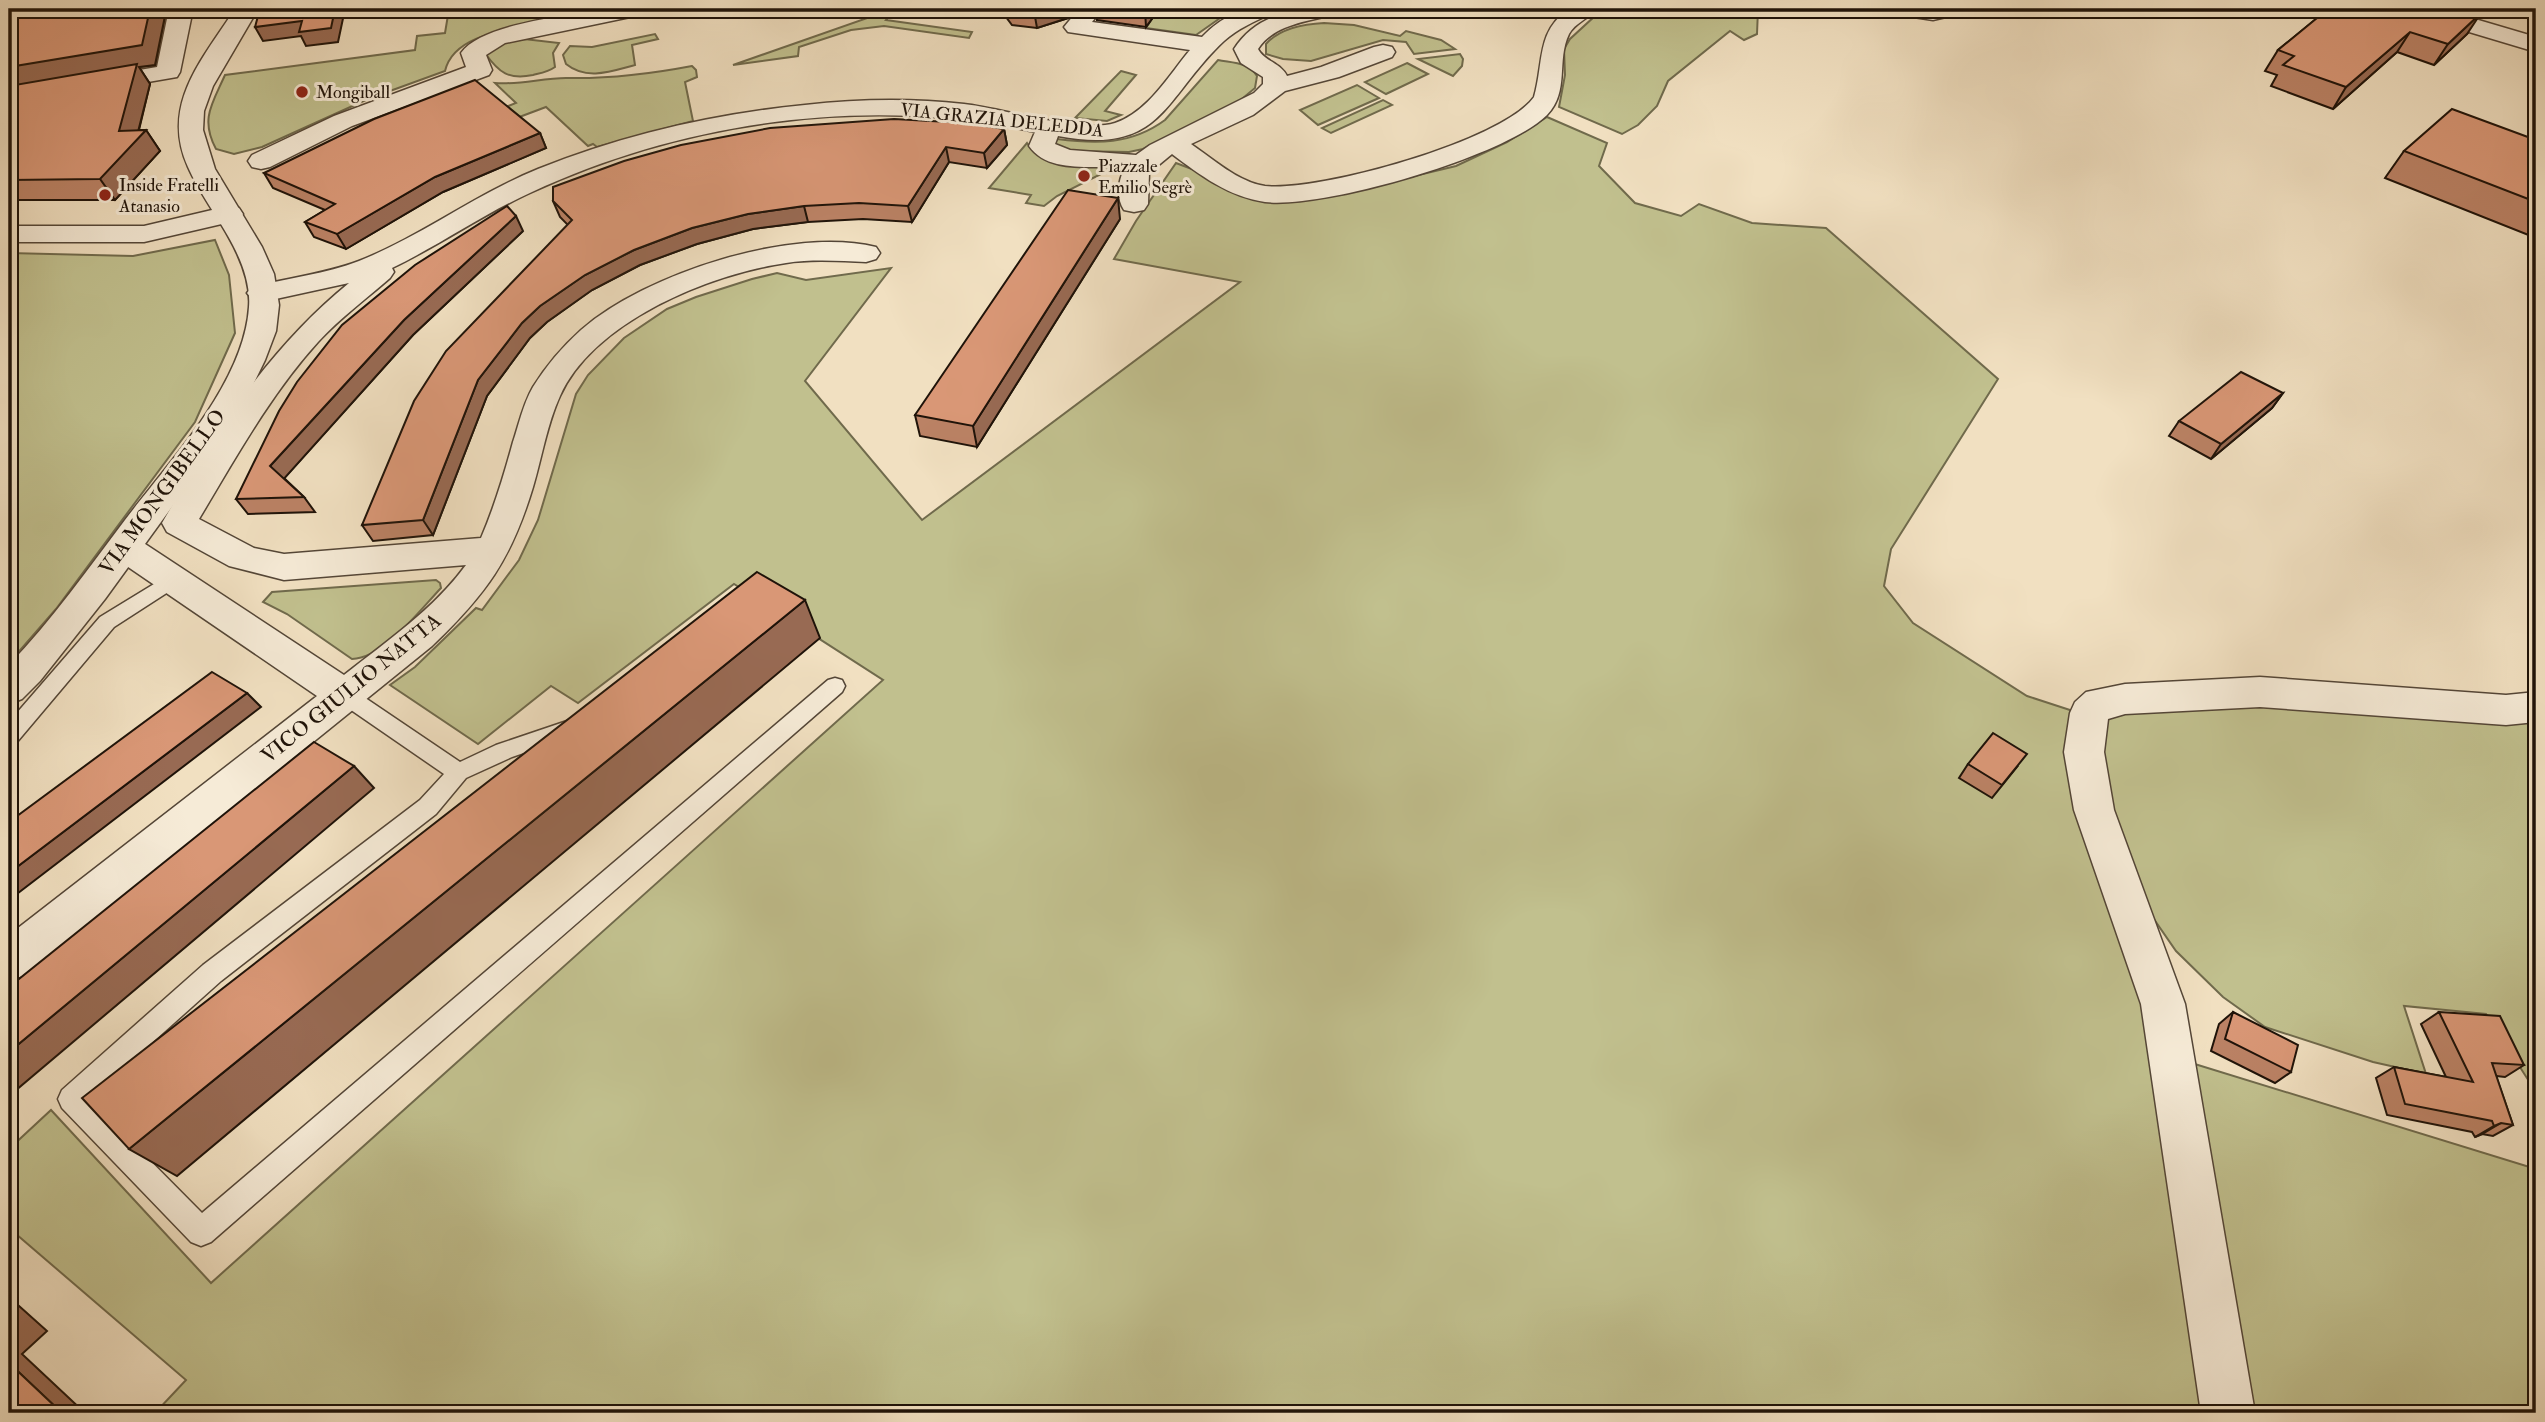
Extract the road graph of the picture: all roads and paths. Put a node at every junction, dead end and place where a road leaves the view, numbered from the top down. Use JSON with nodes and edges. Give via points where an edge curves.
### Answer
{"nodes":[{"id":1,"x":181,"y":9,"type":"edge"},
{"id":2,"x":246,"y":9,"type":"edge"},
{"id":3,"x":635,"y":9,"type":"edge"},
{"id":4,"x":1091,"y":9,"type":"edge"},
{"id":5,"x":1263,"y":9,"type":"edge"},
{"id":6,"x":1328,"y":9,"type":"edge"},
{"id":7,"x":1584,"y":9,"type":"edge"},
{"id":8,"x":1902,"y":9,"type":"edge"},
{"id":9,"x":1951,"y":9,"type":"edge"},
{"id":10,"x":2417,"y":9,"type":"edge"},
{"id":11,"x":2536,"y":45,"type":"edge"},
{"id":12,"x":1207,"y":46,"type":"junction"},
{"id":13,"x":1383,"y":52,"type":"dead end"},
{"id":14,"x":1276,"y":86,"type":"junction"},
{"id":15,"x":9,"y":99,"type":"edge"},
{"id":16,"x":1052,"y":127,"type":"junction"},
{"id":17,"x":1173,"y":144,"type":"junction"},
{"id":18,"x":261,"y":161,"type":"dead end"},
{"id":19,"x":1141,"y":164,"type":"junction"},
{"id":20,"x":1134,"y":204,"type":"dead end"},
{"id":21,"x":229,"y":214,"type":"junction"},
{"id":22,"x":9,"y":234,"type":"edge"},
{"id":23,"x":409,"y":247,"type":"junction"},
{"id":24,"x":866,"y":253,"type":"dead end"},
{"id":25,"x":262,"y":293,"type":"junction"},
{"id":26,"x":124,"y":547,"type":"junction"},
{"id":27,"x":492,"y":550,"type":"junction"},
{"id":28,"x":172,"y":580,"type":"junction"},
{"id":29,"x":835,"y":687,"type":"dead end"},
{"id":30,"x":9,"y":689,"type":"edge"},
{"id":31,"x":345,"y":695,"type":"junction"},
{"id":32,"x":2536,"y":707,"type":"edge"},
{"id":33,"x":585,"y":721,"type":"edge"},
{"id":34,"x":9,"y":736,"type":"edge"},
{"id":35,"x":458,"y":772,"type":"junction"},
{"id":36,"x":9,"y":961,"type":"edge"},
{"id":37,"x":2228,"y":1413,"type":"edge"}],
"edges":[{"from":1,"to":15,"type":"street","via":[[168,72]]},
{"from":2,"to":21,"type":"street","name":"VIA MONGIBELLO","via":[[191,112],[192,149]]},
{"from":3,"to":18,"type":"street","via":[[486,42],[473,53],[481,70],[353,117]]},
{"from":4,"to":12,"type":"street","via":[[1076,27]]},
{"from":5,"to":12,"type":"street","name":"VIA GRAZIA DELEDDA","via":[[1227,27]]},
{"from":6,"to":14,"type":"street","via":[[1282,22],[1250,39],[1246,49],[1250,58],[1275,74]]},
{"from":7,"to":17,"type":"street","via":[[1564,22],[1555,37],[1550,90],[1540,107],[1524,121],[1444,158],[1309,192],[1266,194],[1225,181]]},
{"from":8,"to":9,"type":"street","via":[[1933,13]]},
{"from":10,"to":11,"type":"street"},
{"from":12,"to":16,"type":"street","name":"VIA GRAZIA DELEDDA","via":[[1155,107],[1127,127],[1101,132]]},
{"from":13,"to":14,"type":"street"},
{"from":14,"to":17,"type":"street","via":[[1256,105]]},
{"from":16,"to":19,"type":"street","via":[[1043,139],[1048,153]]},
{"from":16,"to":23,"type":"street","name":"VIA GRAZIA DELEDDA","via":[[999,116],[918,109],[805,113],[732,123],[582,162],[521,186]]},
{"from":17,"to":19,"type":"street"},
{"from":19,"to":20,"type":"street","via":[[1133,186]]},
{"from":21,"to":22,"type":"street","via":[[144,234]]},
{"from":21,"to":25,"type":"street","name":"VIA MONGIBELLO","via":[[256,264]]},
{"from":23,"to":25,"type":"street","via":[[353,273]]},
{"from":23,"to":27,"type":"street","via":[[331,311],[301,343],[233,435],[179,523],[256,564],[284,567]]},
{"from":24,"to":27,"type":"street","name":"VICO GIULIO NATTA","via":[[788,254],[722,268],[645,302],[591,337],[547,389]]},
{"from":25,"to":26,"type":"street","name":"VIA MONGIBELLO","via":[[258,338],[241,378],[216,424]]},
{"from":26,"to":28,"type":"street"},
{"from":26,"to":30,"type":"street","name":"VIA MONGIBELLO","via":[[51,643]]},
{"from":27,"to":31,"type":"street","name":"VICO GIULIO NATTA","via":[[478,575],[449,608]]},
{"from":28,"to":31,"type":"street"},
{"from":28,"to":34,"type":"lane","via":[[107,622]]},
{"from":29,"to":35,"type":"lane","via":[[201,1232],[71,1099],[212,973],[428,807]]},
{"from":31,"to":35,"type":"lane"},
{"from":31,"to":36,"type":"street","name":"VICO GIULIO NATTA"},
{"from":32,"to":37,"type":"street","via":[[2506,710],[2260,692],[2125,699],[2101,703],[2089,713],[2084,752],[2094,810],[2164,1004]]},
{"from":33,"to":35,"type":"lane"}]}
